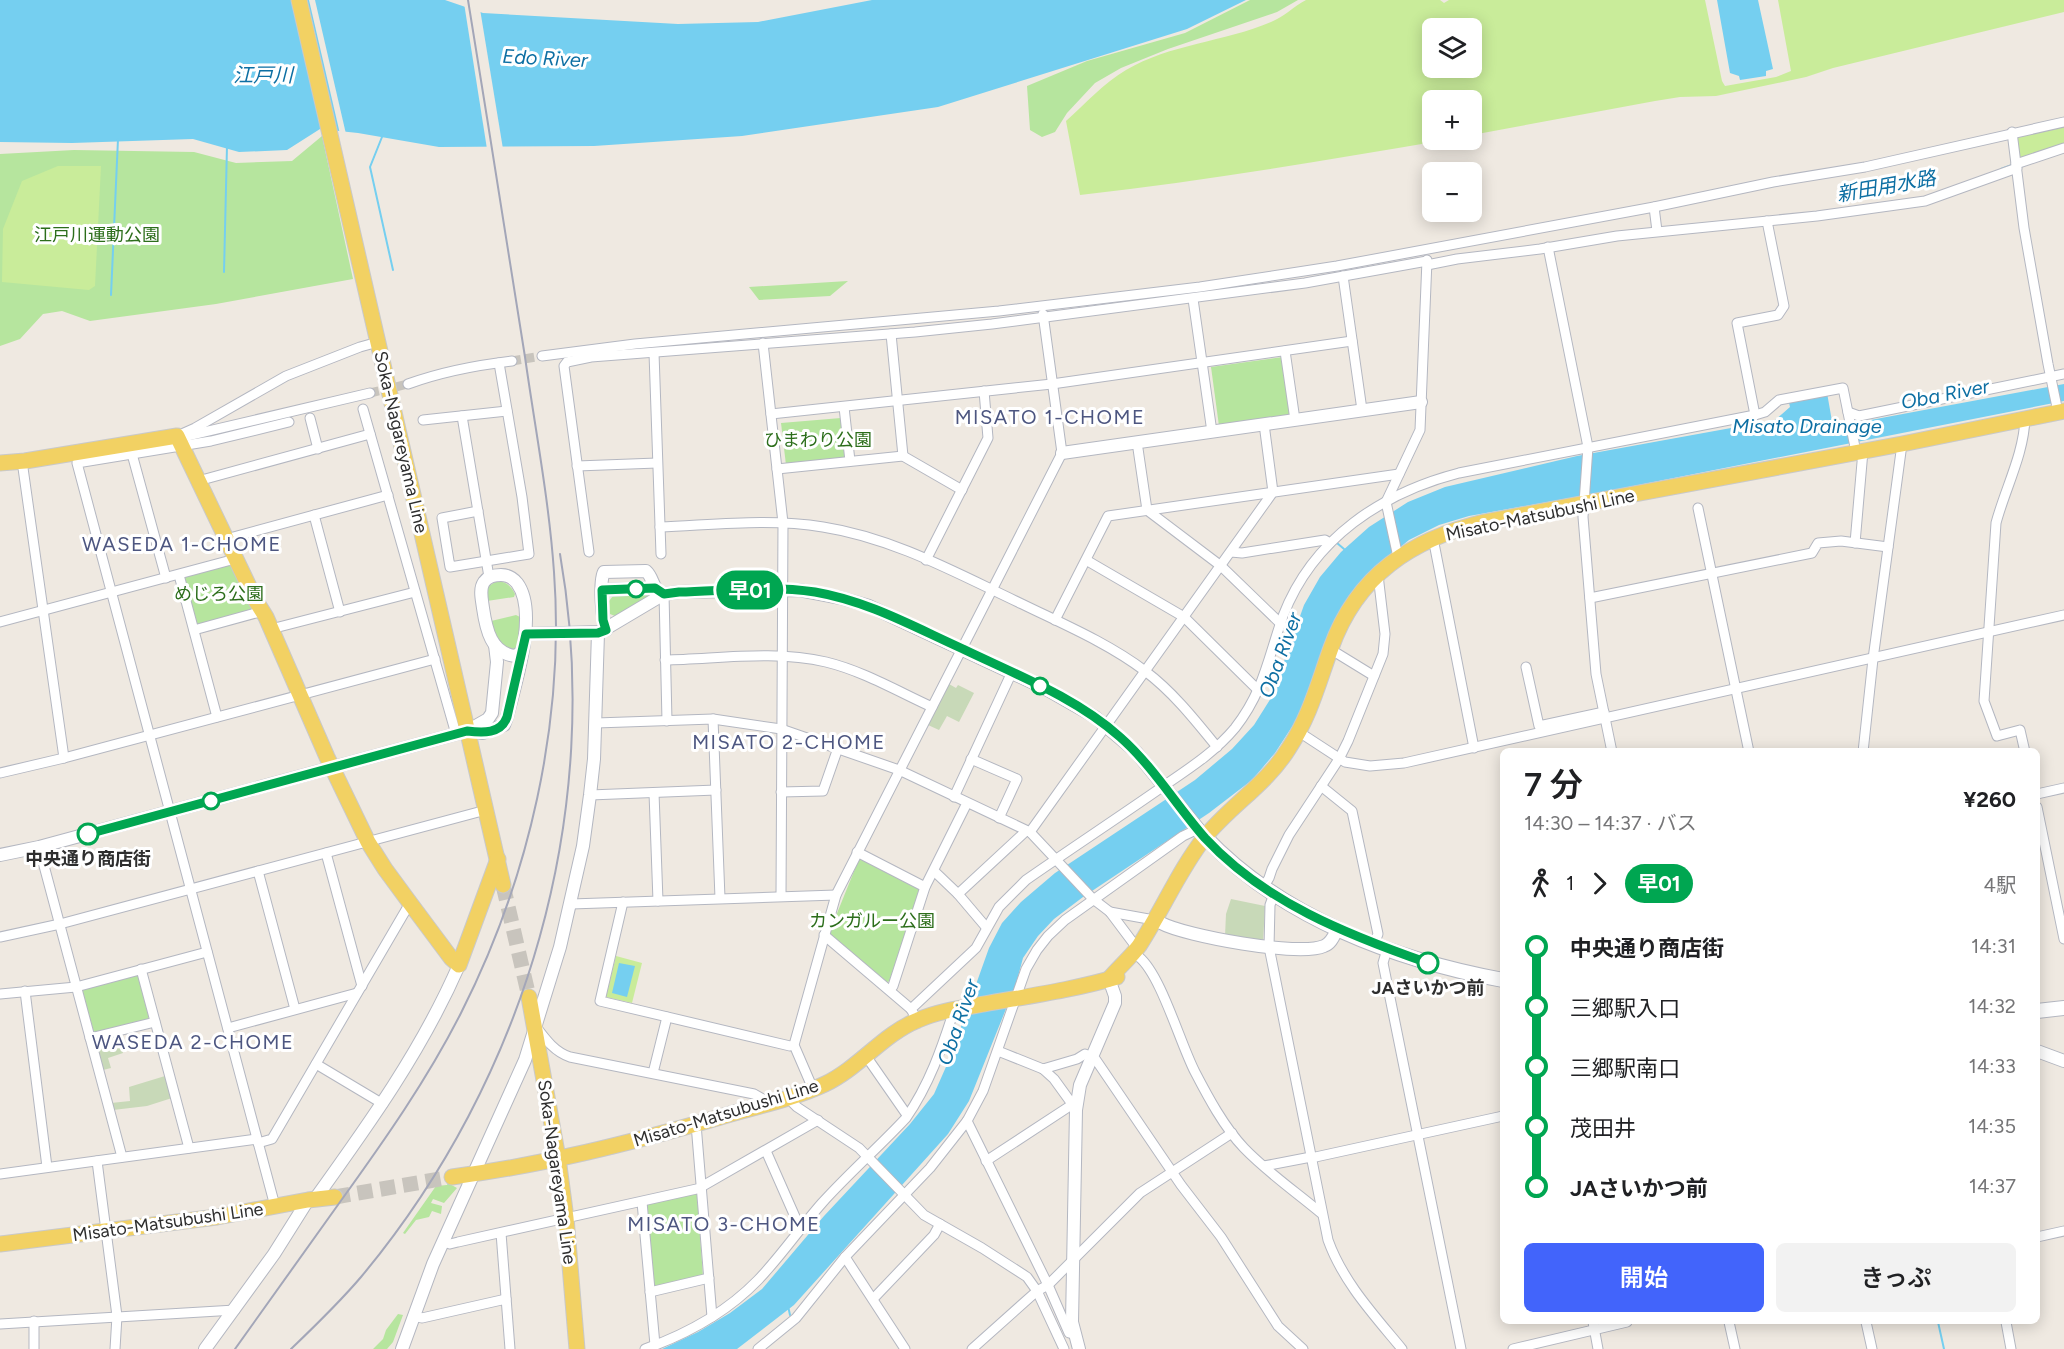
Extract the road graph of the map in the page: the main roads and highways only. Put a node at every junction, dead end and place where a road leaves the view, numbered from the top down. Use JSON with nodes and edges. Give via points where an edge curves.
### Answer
{"nodes":[{"id":1,"x":299,"y":0,"type":"edge"},
{"id":2,"x":2060,"y":410,"type":"edge"},
{"id":3,"x":0,"y":463,"type":"edge"},
{"id":4,"x":1199,"y":831,"type":"junction"},
{"id":5,"x":498,"y":860,"type":"junction"},
{"id":6,"x":503,"y":885,"type":"tunnel mouth"},
{"id":7,"x":1500,"y":979,"type":"edge"},
{"id":8,"x":530,"y":997,"type":"tunnel mouth"},
{"id":9,"x":2064,"y":1008,"type":"edge"},
{"id":10,"x":2040,"y":1011,"type":"edge"},
{"id":11,"x":558,"y":1158,"type":"junction"},
{"id":12,"x":452,"y":1177,"type":"tunnel mouth"},
{"id":13,"x":335,"y":1197,"type":"tunnel mouth"},
{"id":14,"x":0,"y":1244,"type":"edge"},
{"id":15,"x":577,"y":1349,"type":"edge"}],
"edges":[{"from":1,"to":5,"type":"main road","name":"Soka-Nagareyama Line","via":[[462,733]]},
{"from":2,"to":4,"type":"main road","name":"Misato-Matsubushi Line","via":[[1902,444],[1583,500],[1484,522],[1398,554],[1353,605],[1330,649],[1318,691],[1299,732],[1271,773],[1232,810]]},
{"from":3,"to":5,"type":"main road","via":[[179,440],[263,611],[368,842],[459,965]]},
{"from":4,"to":7,"type":"main road","via":[[1268,891],[1338,928],[1381,947],[1461,972]]},
{"from":4,"to":11,"type":"main road","name":"Misato-Matsubushi Line","via":[[1177,891],[1122,975],[1069,989],[914,1014],[866,1056],[813,1089],[615,1146]]},
{"from":5,"to":6,"type":"main road","name":"Soka-Nagareyama Line"},
{"from":8,"to":11,"type":"main road","name":"Soka-Nagareyama Line"},
{"from":9,"to":10,"type":"main road"},
{"from":11,"to":12,"type":"main road","name":"Misato-Matsubushi Line"},
{"from":11,"to":15,"type":"main road","name":"Soka-Nagareyama Line"},
{"from":13,"to":14,"type":"main road","name":"Misato-Matsubushi Line","via":[[217,1217]]}]}
